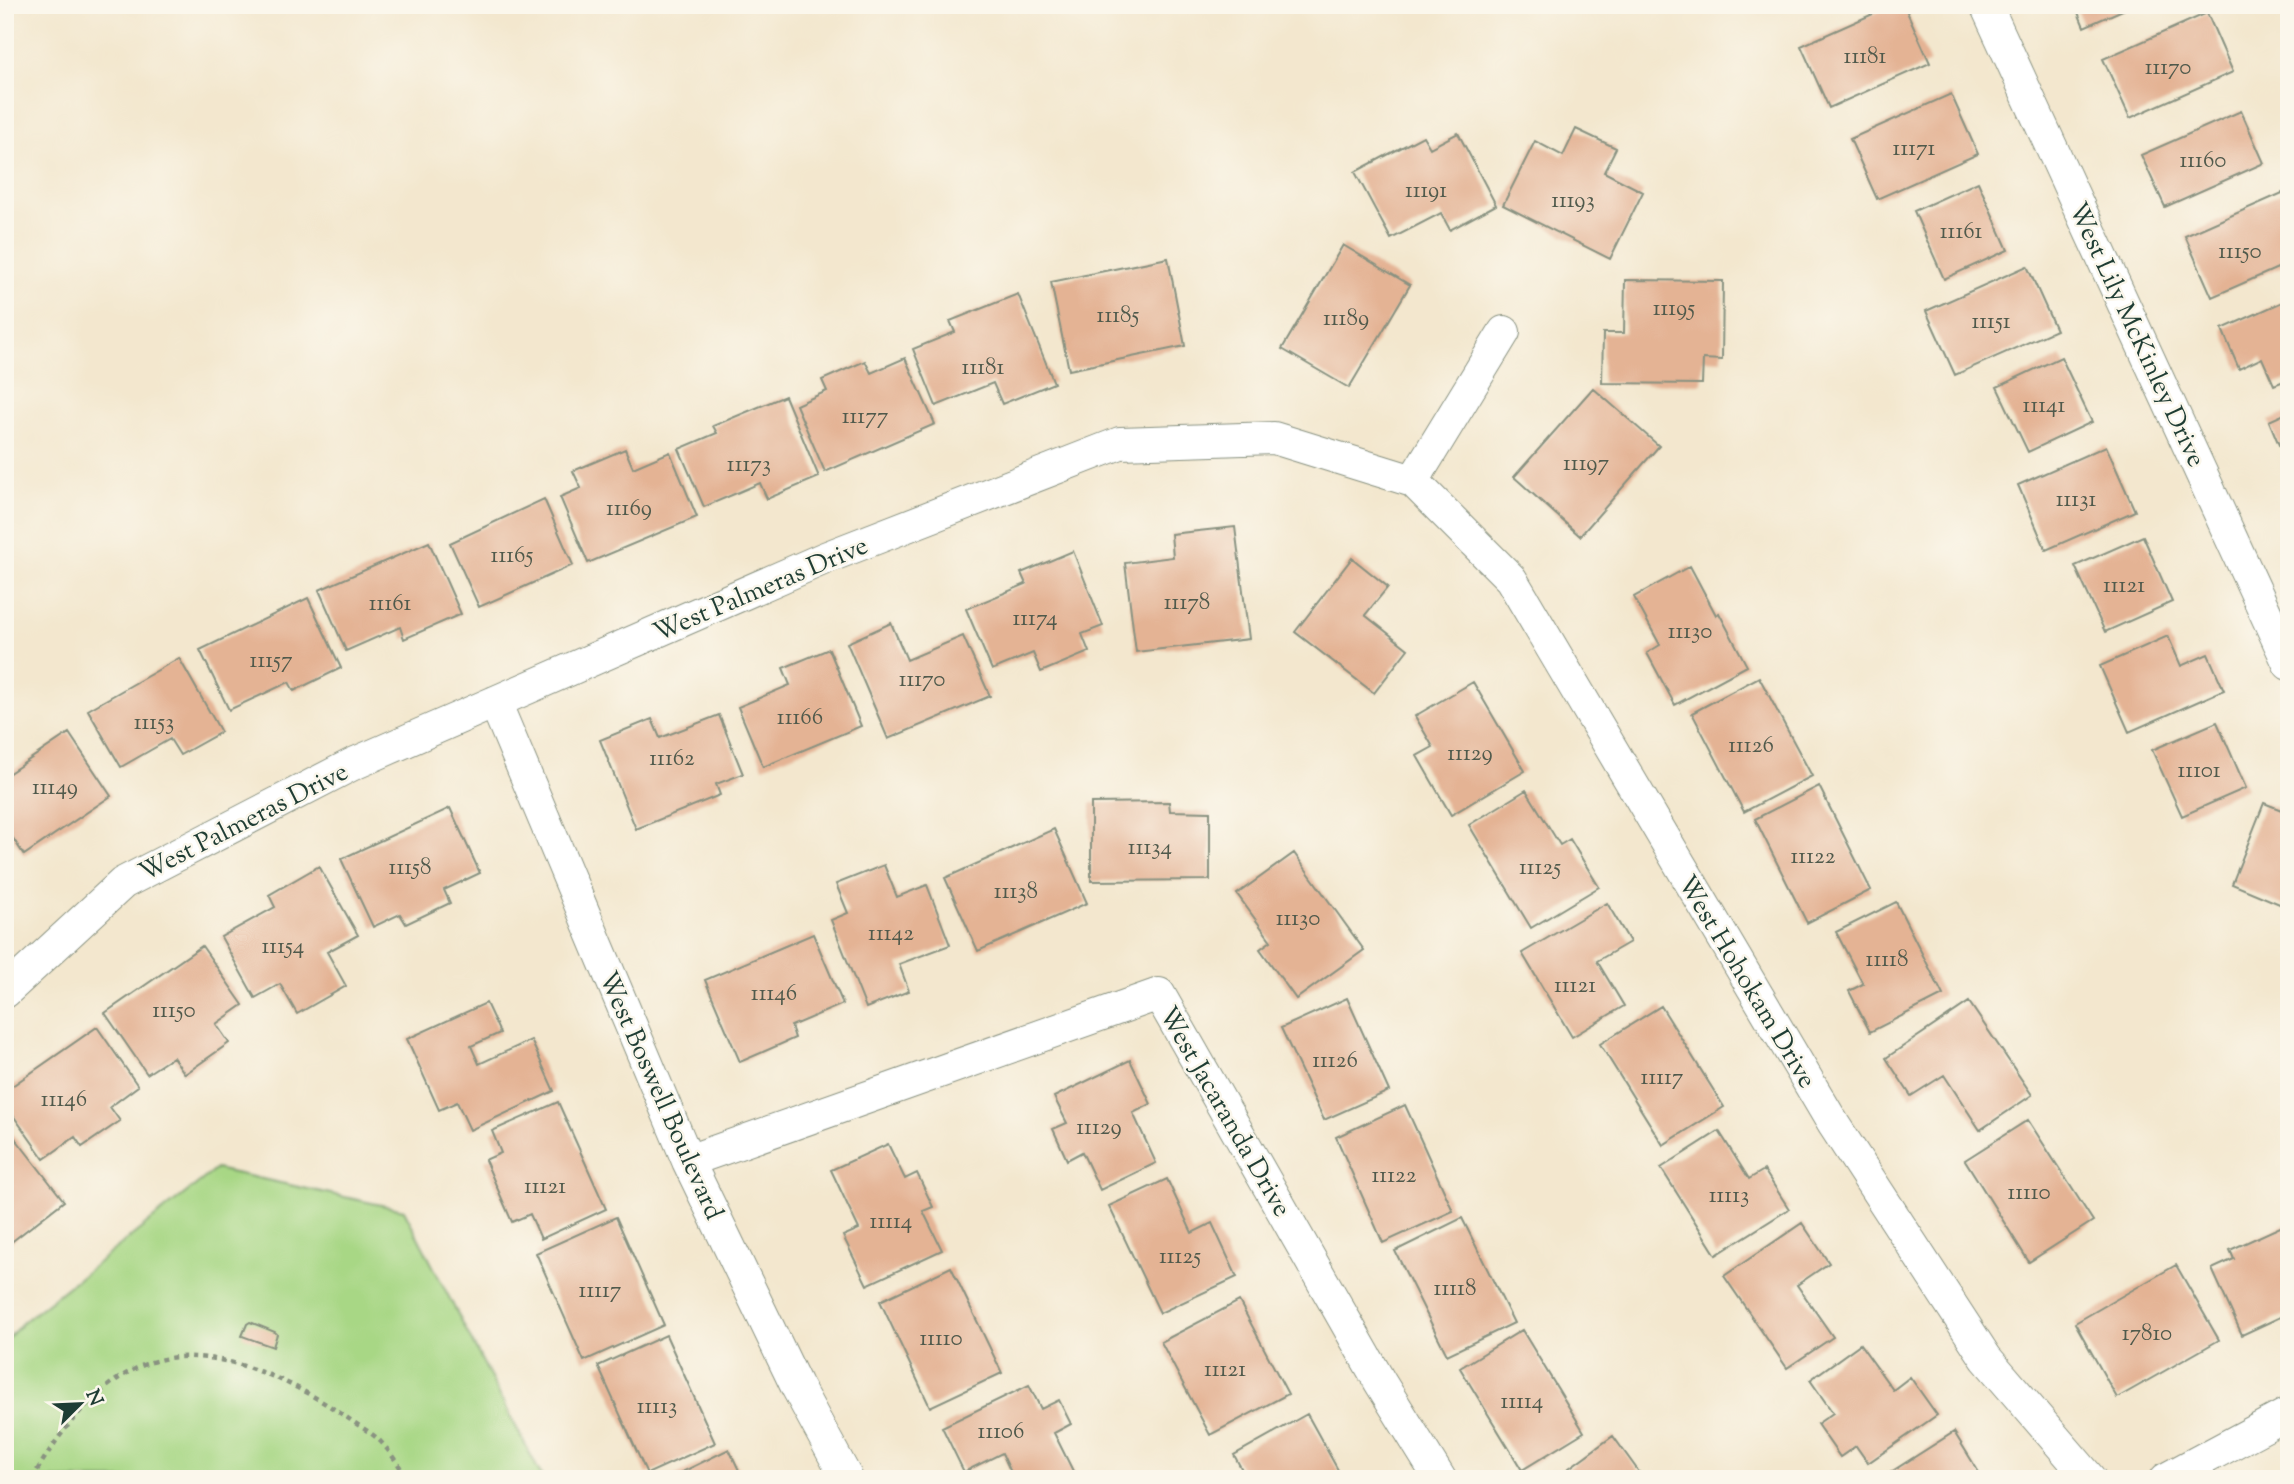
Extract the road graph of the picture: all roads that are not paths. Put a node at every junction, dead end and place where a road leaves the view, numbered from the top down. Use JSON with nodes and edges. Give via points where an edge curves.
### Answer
{"nodes":[{"id":1,"x":1986,"y":5,"type":"edge"},
{"id":2,"x":1504,"y":332,"type":"dead end"},
{"id":3,"x":1412,"y":481,"type":"junction"},
{"id":4,"x":2289,"y":664,"type":"edge"},
{"id":5,"x":495,"y":702,"type":"junction"},
{"id":6,"x":5,"y":992,"type":"edge"},
{"id":7,"x":688,"y":1161,"type":"junction"},
{"id":8,"x":2289,"y":1413,"type":"edge"},
{"id":9,"x":847,"y":1479,"type":"edge"},
{"id":10,"x":1440,"y":1479,"type":"edge"},
{"id":11,"x":2090,"y":1479,"type":"edge"},
{"id":12,"x":2166,"y":1479,"type":"edge"}],
"edges":[{"from":1,"to":4,"type":"street","name":"West Lily McKinley Drive"},
{"from":2,"to":3,"type":"street"},
{"from":3,"to":5,"type":"street","name":"West Palmeras Drive","via":[[1274,438],[1120,443],[825,558]]},
{"from":3,"to":11,"type":"street","name":"West Hohokam Drive","via":[[1511,579],[1834,1125],[1986,1358]]},
{"from":5,"to":6,"type":"street","name":"West Palmeras Drive","via":[[351,765],[123,883]]},
{"from":5,"to":7,"type":"street","name":"West Boswell Boulevard"},
{"from":7,"to":9,"type":"street","name":"West Boswell Boulevard","via":[[796,1385]]},
{"from":7,"to":10,"type":"street","name":"West Jacaranda Drive","via":[[1159,994]]},
{"from":8,"to":12,"type":"street"}]}
